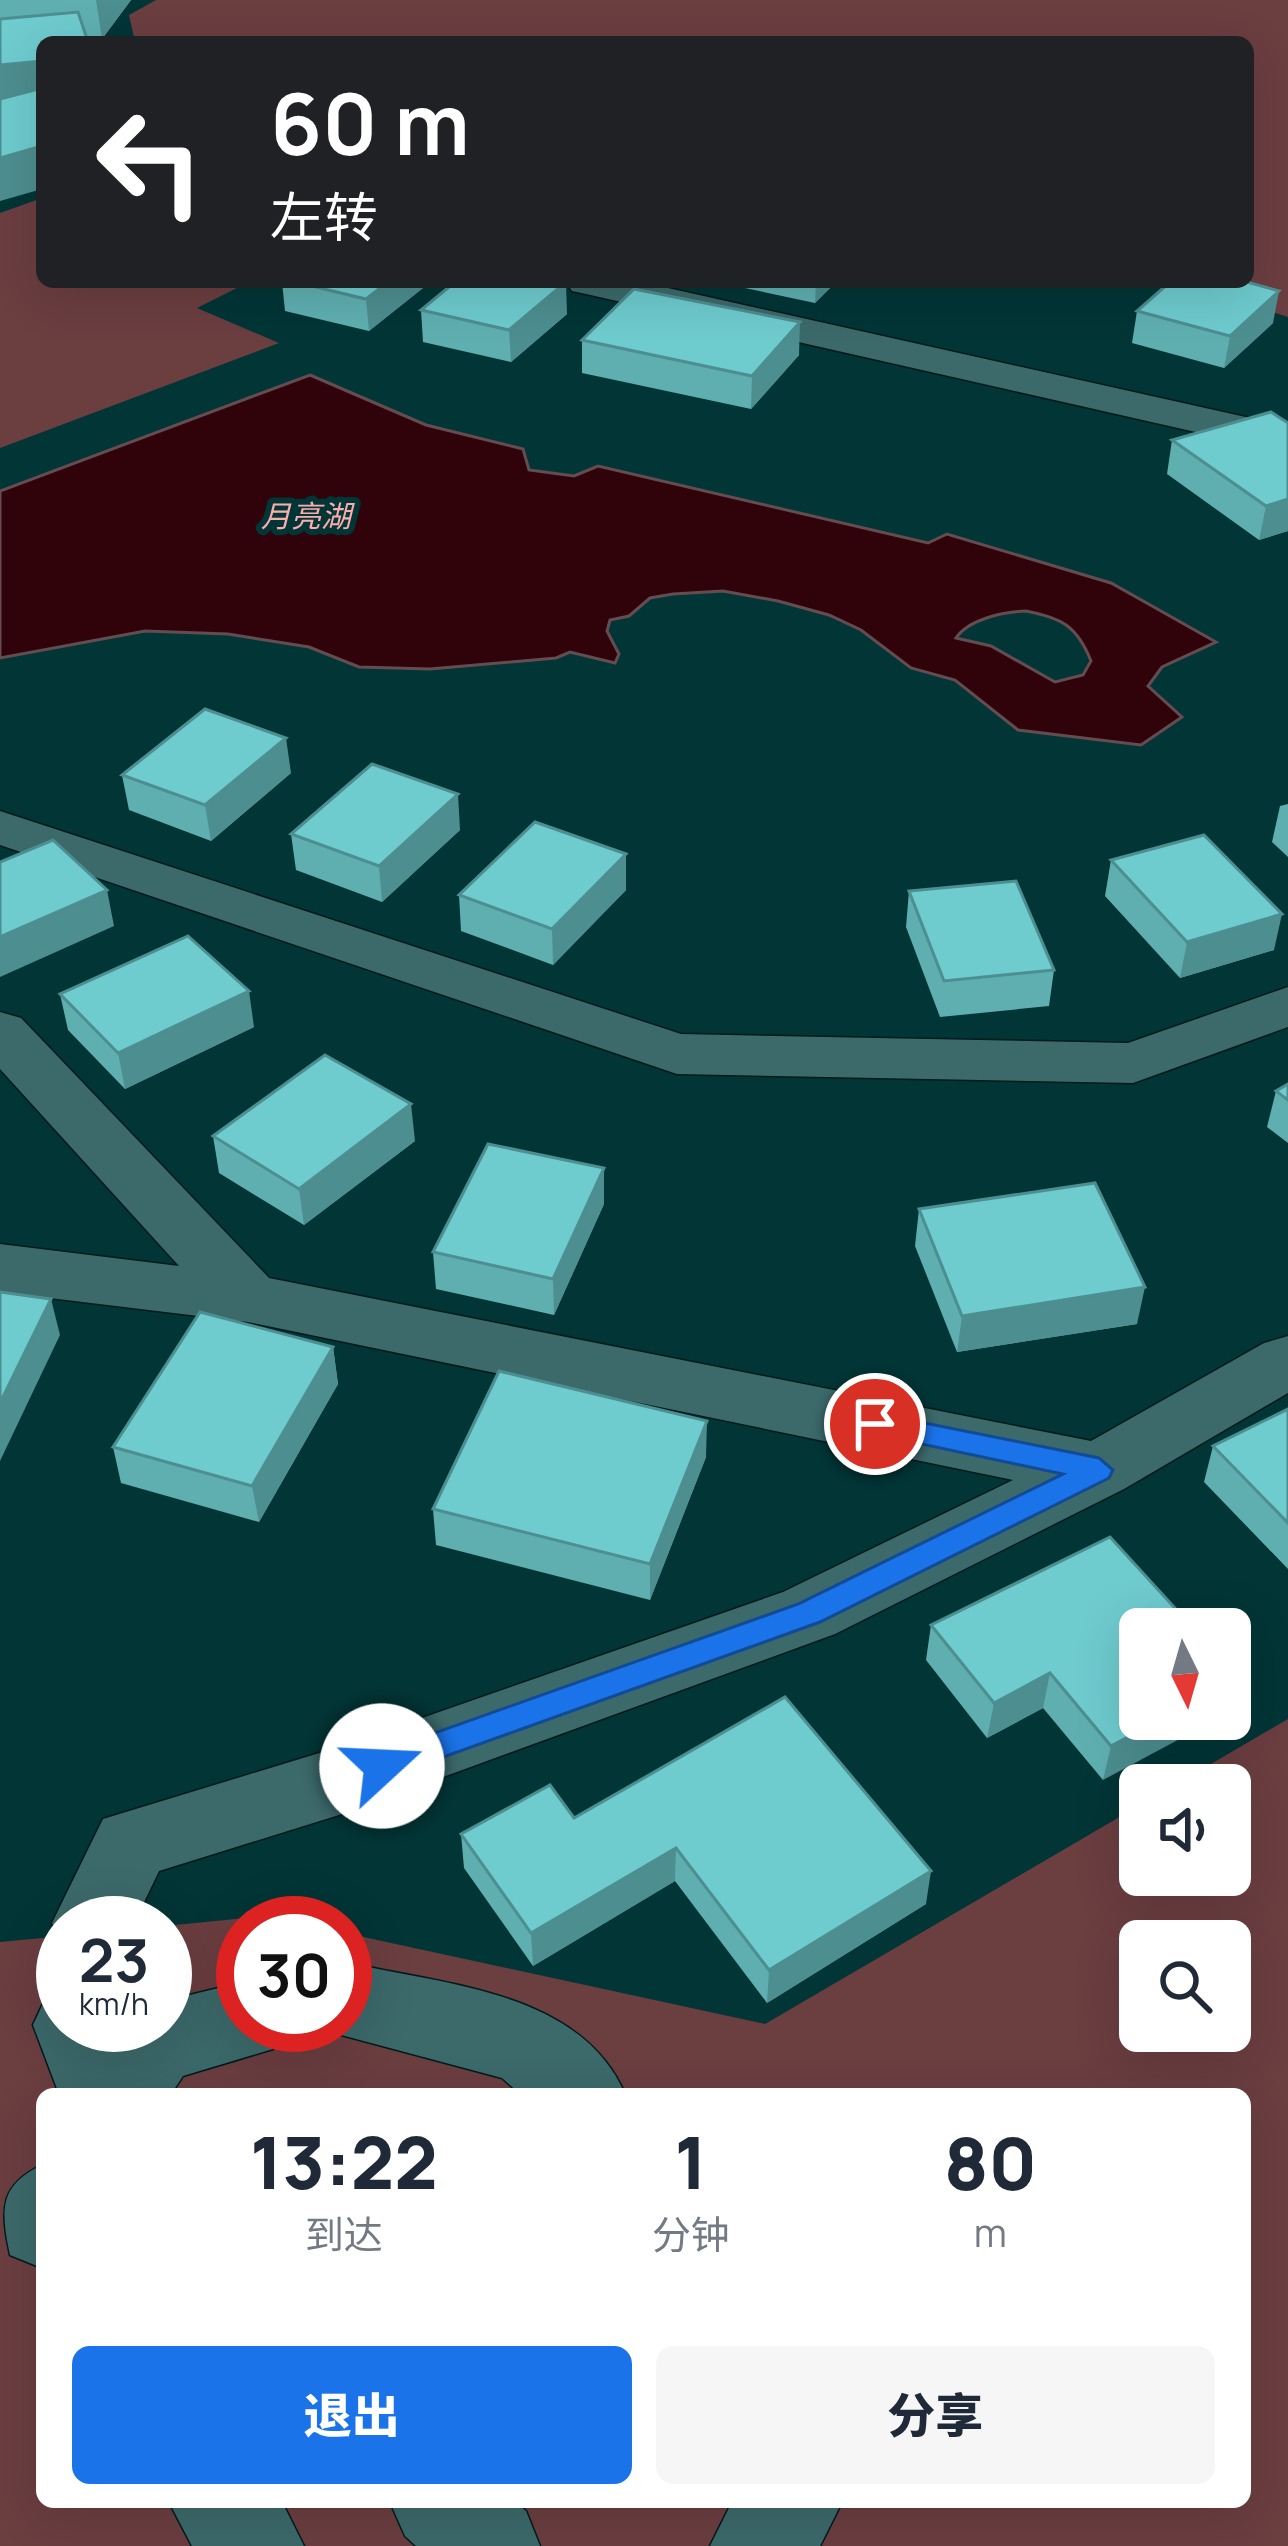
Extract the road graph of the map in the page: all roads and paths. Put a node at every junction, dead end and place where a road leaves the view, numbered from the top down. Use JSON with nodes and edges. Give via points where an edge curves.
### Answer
{"nodes":[{"id":1,"x":613,"y":288,"type":"edge"},
{"id":2,"x":1288,"y":446,"type":"edge"},
{"id":3,"x":0,"y":827,"type":"edge"},
{"id":4,"x":1288,"y":1006,"type":"edge"},
{"id":5,"x":0,"y":1032,"type":"edge"},
{"id":6,"x":0,"y":1268,"type":"edge"},
{"id":7,"x":248,"y":1298,"type":"junction"},
{"id":8,"x":1288,"y":1361,"type":"edge"},
{"id":9,"x":1099,"y":1470,"type":"junction"},
{"id":10,"x":107,"y":1896,"type":"edge"},
{"id":11,"x":372,"y":2007,"type":"edge"},
{"id":12,"x":216,"y":2034,"type":"edge"},
{"id":13,"x":102,"y":2052,"type":"edge"},
{"id":14,"x":126,"y":2077,"type":"edge"},
{"id":15,"x":575,"y":2088,"type":"edge"},
{"id":16,"x":223,"y":2508,"type":"edge"},
{"id":17,"x":446,"y":2508,"type":"edge"},
{"id":18,"x":788,"y":2508,"type":"edge"},
{"id":19,"x":255,"y":2546,"type":"edge"},
{"id":20,"x":491,"y":2546,"type":"edge"},
{"id":21,"x":759,"y":2546,"type":"edge"}],
"edges":[{"from":1,"to":2,"type":"street","via":[[1268,435]]},
{"from":3,"to":4,"type":"street","via":[[676,1054],[1133,1063]]},
{"from":5,"to":7,"type":"street"},
{"from":6,"to":7,"type":"street"},
{"from":7,"to":9,"type":"street"},
{"from":8,"to":9,"type":"street"},
{"from":9,"to":10,"type":"street","via":[[809,1613],[339,1781],[131,1844]]},
{"from":11,"to":15,"type":"street","via":[[526,2044]]},
{"from":12,"to":14,"type":"street"},
{"from":13,"to":14,"type":"street"},
{"from":16,"to":19,"type":"street"},
{"from":17,"to":20,"type":"street"},
{"from":18,"to":21,"type":"street"}]}
